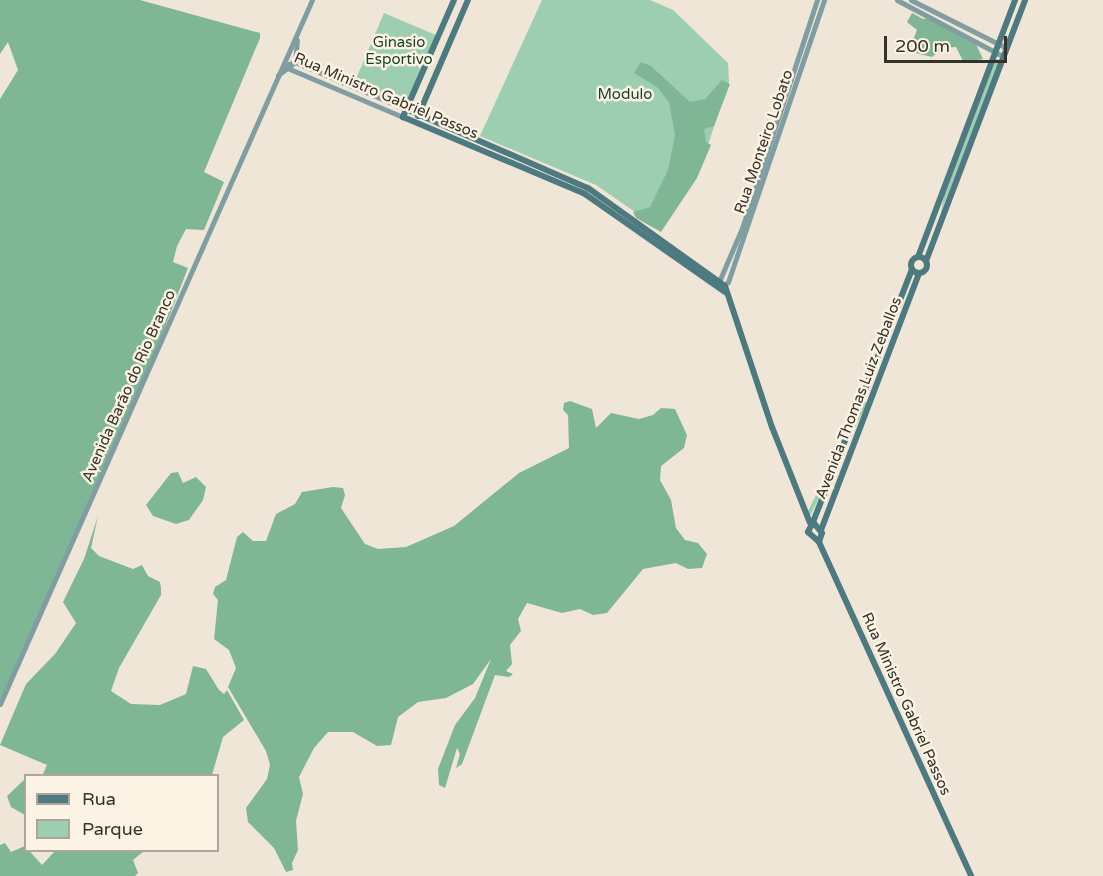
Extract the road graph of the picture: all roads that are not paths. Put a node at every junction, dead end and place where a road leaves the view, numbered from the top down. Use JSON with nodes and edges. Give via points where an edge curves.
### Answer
{"nodes":[{"id":1,"x":312,"y":0,"type":"edge"},
{"id":2,"x":454,"y":0,"type":"edge"},
{"id":3,"x":468,"y":0,"type":"edge"},
{"id":4,"x":817,"y":0,"type":"edge"},
{"id":5,"x":824,"y":0,"type":"edge"},
{"id":6,"x":897,"y":0,"type":"edge"},
{"id":7,"x":911,"y":0,"type":"edge"},
{"id":8,"x":1015,"y":0,"type":"edge"},
{"id":9,"x":1025,"y":0,"type":"edge"},
{"id":10,"x":298,"y":35,"type":"junction"},
{"id":11,"x":996,"y":44,"type":"junction"},
{"id":12,"x":1007,"y":48,"type":"junction"},
{"id":13,"x":993,"y":51,"type":"junction"},
{"id":14,"x":1004,"y":57,"type":"junction"},
{"id":15,"x":295,"y":62,"type":"junction"},
{"id":16,"x":284,"y":66,"type":"junction"},
{"id":17,"x":291,"y":68,"type":"junction"},
{"id":18,"x":277,"y":76,"type":"junction"},
{"id":19,"x":406,"y":109,"type":"junction"},
{"id":20,"x":419,"y":115,"type":"junction"},
{"id":21,"x":403,"y":117,"type":"junction"},
{"id":22,"x":416,"y":122,"type":"junction"},
{"id":23,"x":773,"y":142,"type":"junction"},
{"id":24,"x":497,"y":152,"type":"junction"},
{"id":25,"x":934,"y":213,"type":"junction"},
{"id":26,"x":943,"y":216,"type":"junction"},
{"id":27,"x":918,"y":257,"type":"junction"},
{"id":28,"x":926,"y":261,"type":"junction"},
{"id":29,"x":912,"y":270,"type":"junction"},
{"id":30,"x":919,"y":273,"type":"junction"},
{"id":31,"x":721,"y":287,"type":"junction"},
{"id":32,"x":863,"y":398,"type":"junction"},
{"id":33,"x":871,"y":402,"type":"junction"},
{"id":34,"x":812,"y":523,"type":"junction"},
{"id":35,"x":821,"y":531,"type":"junction"},
{"id":36,"x":819,"y":542,"type":"junction"},
{"id":37,"x":0,"y":704,"type":"edge"},
{"id":38,"x":971,"y":876,"type":"edge"}],
"edges":[{"from":1,"to":10,"type":"street","name":"Avenida Barão do Rio Branco"},
{"from":2,"to":19,"type":"main road"},
{"from":3,"to":20,"type":"main road"},
{"from":4,"to":23,"type":"street","name":"Rua Monteiro Lobato"},
{"from":5,"to":23,"type":"street","name":"Rua Monteiro Lobato"},
{"from":6,"to":13,"type":"street"},
{"from":7,"to":11,"type":"street"},
{"from":8,"to":11,"type":"main road"},
{"from":9,"to":12,"type":"main road"},
{"from":10,"to":15,"type":"street","name":"Avenida Barão do Rio Branco"},
{"from":10,"to":16,"type":"street","name":"Avenida Barão do Rio Branco"},
{"from":11,"to":12,"type":"street"},
{"from":11,"to":13,"type":"main road"},
{"from":12,"to":14,"type":"main road"},
{"from":13,"to":14,"type":"street"},
{"from":13,"to":25,"type":"main road"},
{"from":14,"to":26,"type":"main road"},
{"from":15,"to":16,"type":"street","name":"Rua Ministro Gabriel Passos"},
{"from":15,"to":17,"type":"street","name":"Avenida Barão do Rio Branco"},
{"from":15,"to":19,"type":"street","name":"Rua Ministro Gabriel Passos"},
{"from":16,"to":17,"type":"street","name":"Rua Ministro Gabriel Passos"},
{"from":16,"to":18,"type":"street","name":"Avenida Barão do Rio Branco"},
{"from":17,"to":18,"type":"street","name":"Avenida Barão do Rio Branco"},
{"from":17,"to":21,"type":"street","name":"Rua Ministro Gabriel Passos"},
{"from":18,"to":37,"type":"street","name":"Avenida Barão do Rio Branco"},
{"from":19,"to":20,"type":"main road","name":"Rua Ministro Gabriel Passos"},
{"from":19,"to":21,"type":"main road"},
{"from":20,"to":22,"type":"main road"},
{"from":20,"to":24,"type":"main road","name":"Rua Ministro Gabriel Passos"},
{"from":21,"to":22,"type":"main road","name":"Rua Ministro Gabriel Passos"},
{"from":22,"to":24,"type":"main road","name":"Rua Ministro Gabriel Passos"},
{"from":23,"to":31,"type":"street","name":"Rua Monteiro Lobato"},
{"from":24,"to":31,"type":"main road","name":"Rua Ministro Gabriel Passos","via":[[604,197]]},
{"from":25,"to":26,"type":"main road"},
{"from":25,"to":27,"type":"main road"},
{"from":26,"to":28,"type":"main road"},
{"from":27,"to":28,"type":"main road"},
{"from":27,"to":29,"type":"main road","via":[[911,262]]},
{"from":28,"to":30,"type":"main road","via":[[926,269]]},
{"from":29,"to":30,"type":"main road"},
{"from":29,"to":32,"type":"main road","name":"Avenida Thomas Luiz Zeballos"},
{"from":30,"to":33,"type":"main road","name":"Avenida Thomas Luiz Zeballos"},
{"from":31,"to":34,"type":"main road","name":"Rua Ministro Gabriel Passos"},
{"from":32,"to":33,"type":"main road"},
{"from":32,"to":34,"type":"main road","name":"Avenida Thomas Luiz Zeballos"},
{"from":33,"to":35,"type":"main road","name":"Avenida Thomas Luiz Zeballos"},
{"from":34,"to":35,"type":"main road","name":"Rua Ministro Gabriel Passos"},
{"from":34,"to":36,"type":"main road","name":"Rua Ministro Gabriel Passos","via":[[808,532]]},
{"from":35,"to":36,"type":"main road"},
{"from":36,"to":38,"type":"main road","name":"Rua Ministro Gabriel Passos"}]}
